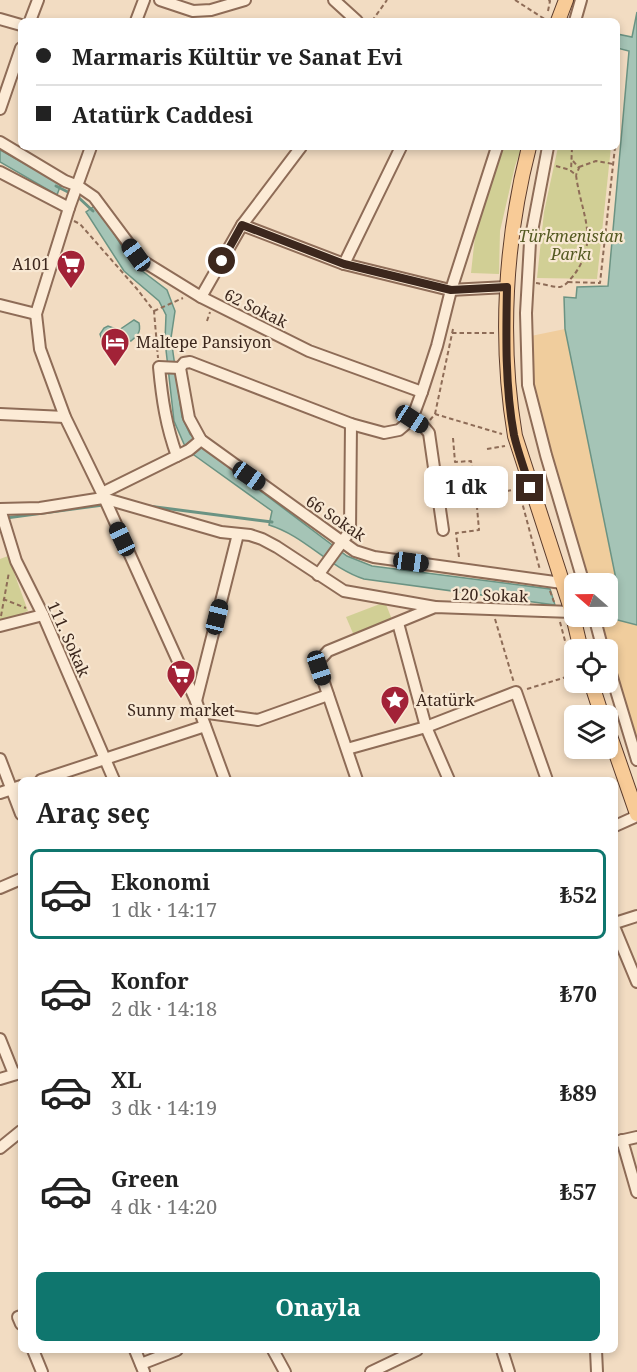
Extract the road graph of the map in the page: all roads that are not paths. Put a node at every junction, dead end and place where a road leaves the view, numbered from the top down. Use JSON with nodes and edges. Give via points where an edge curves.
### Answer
{"nodes":[{"id":1,"x":38,"y":0,"type":"edge"},
{"id":2,"x":144,"y":0,"type":"edge"},
{"id":3,"x":160,"y":0,"type":"edge"},
{"id":4,"x":245,"y":0,"type":"edge"},
{"id":5,"x":334,"y":0,"type":"edge"},
{"id":6,"x":555,"y":0,"type":"edge"},
{"id":7,"x":566,"y":0,"type":"edge"},
{"id":8,"x":581,"y":0,"type":"edge"},
{"id":9,"x":31,"y":18,"type":"edge"},
{"id":10,"x":137,"y":18,"type":"edge"},
{"id":11,"x":354,"y":18,"type":"edge"},
{"id":12,"x":554,"y":18,"type":"edge"},
{"id":13,"x":555,"y":18,"type":"edge"},
{"id":14,"x":576,"y":18,"type":"edge"},
{"id":15,"x":0,"y":19,"type":"edge"},
{"id":16,"x":18,"y":24,"type":"edge"},
{"id":17,"x":18,"y":57,"type":"edge"},
{"id":18,"x":0,"y":109,"type":"edge"},
{"id":19,"x":0,"y":142,"type":"edge"},
{"id":20,"x":91,"y":150,"type":"edge"},
{"id":21,"x":299,"y":150,"type":"edge"},
{"id":22,"x":400,"y":150,"type":"edge"},
{"id":23,"x":496,"y":150,"type":"edge"},
{"id":24,"x":528,"y":150,"type":"edge"},
{"id":25,"x":547,"y":150,"type":"edge"},
{"id":26,"x":0,"y":172,"type":"edge"},
{"id":27,"x":77,"y":187,"type":"junction"},
{"id":28,"x":69,"y":209,"type":"junction"},
{"id":29,"x":242,"y":225,"type":"junction"},
{"id":30,"x":344,"y":264,"type":"junction"},
{"id":31,"x":507,"y":287,"type":"junction"},
{"id":32,"x":451,"y":290,"type":"junction"},
{"id":33,"x":201,"y":297,"type":"junction"},
{"id":34,"x":0,"y":305,"type":"edge"},
{"id":35,"x":36,"y":314,"type":"junction"},
{"id":36,"x":175,"y":366,"type":"junction"},
{"id":37,"x":422,"y":392,"type":"junction"},
{"id":38,"x":0,"y":414,"type":"edge"},
{"id":39,"x":65,"y":417,"type":"junction"},
{"id":40,"x":412,"y":419,"type":"junction"},
{"id":41,"x":351,"y":424,"type":"junction"},
{"id":42,"x":196,"y":444,"type":"junction"},
{"id":43,"x":177,"y":456,"type":"junction"},
{"id":44,"x":102,"y":496,"type":"junction"},
{"id":45,"x":1,"y":512,"type":"edge"},
{"id":46,"x":443,"y":530,"type":"dead end"},
{"id":47,"x":238,"y":534,"type":"junction"},
{"id":48,"x":341,"y":545,"type":"junction"},
{"id":49,"x":581,"y":573,"type":"edge"},
{"id":50,"x":318,"y":575,"type":"junction"},
{"id":51,"x":553,"y":585,"type":"junction"},
{"id":52,"x":564,"y":601,"type":"edge"},
{"id":53,"x":435,"y":608,"type":"junction"},
{"id":54,"x":564,"y":610,"type":"edge"},
{"id":55,"x":43,"y":615,"type":"junction"},
{"id":56,"x":398,"y":623,"type":"junction"},
{"id":57,"x":0,"y":626,"type":"edge"},
{"id":58,"x":617,"y":693,"type":"edge"},
{"id":59,"x":328,"y":695,"type":"junction"},
{"id":60,"x":196,"y":700,"type":"junction"},
{"id":61,"x":201,"y":712,"type":"junction"},
{"id":62,"x":205,"y":726,"type":"junction"},
{"id":63,"x":426,"y":727,"type":"junction"},
{"id":64,"x":347,"y":749,"type":"junction"},
{"id":65,"x":0,"y":759,"type":"edge"},
{"id":66,"x":618,"y":759,"type":"edge"},
{"id":67,"x":106,"y":760,"type":"junction"},
{"id":68,"x":637,"y":760,"type":"edge"},
{"id":69,"x":51,"y":777,"type":"edge"},
{"id":70,"x":113,"y":777,"type":"edge"},
{"id":71,"x":224,"y":777,"type":"edge"},
{"id":72,"x":356,"y":777,"type":"edge"},
{"id":73,"x":448,"y":777,"type":"edge"},
{"id":74,"x":546,"y":777,"type":"edge"},
{"id":75,"x":11,"y":790,"type":"edge"},
{"id":76,"x":18,"y":807,"type":"edge"},
{"id":77,"x":637,"y":815,"type":"edge"},
{"id":78,"x":618,"y":824,"type":"edge"},
{"id":79,"x":18,"y":884,"type":"edge"},
{"id":80,"x":0,"y":888,"type":"edge"},
{"id":81,"x":637,"y":916,"type":"edge"},
{"id":82,"x":618,"y":922,"type":"edge"},
{"id":83,"x":618,"y":935,"type":"edge"},
{"id":84,"x":637,"y":981,"type":"edge"},
{"id":85,"x":0,"y":1040,"type":"edge"},
{"id":86,"x":18,"y":1073,"type":"edge"},
{"id":87,"x":0,"y":1079,"type":"edge"},
{"id":88,"x":18,"y":1133,"type":"edge"},
{"id":89,"x":637,"y":1137,"type":"edge"},
{"id":90,"x":619,"y":1141,"type":"edge"},
{"id":91,"x":0,"y":1148,"type":"edge"},
{"id":92,"x":637,"y":1192,"type":"edge"},
{"id":93,"x":34,"y":1353,"type":"edge"},
{"id":94,"x":136,"y":1353,"type":"edge"},
{"id":95,"x":171,"y":1353,"type":"edge"},
{"id":96,"x":275,"y":1353,"type":"edge"},
{"id":97,"x":402,"y":1353,"type":"edge"},
{"id":98,"x":411,"y":1353,"type":"edge"},
{"id":99,"x":503,"y":1353,"type":"edge"},
{"id":100,"x":596,"y":1353,"type":"edge"},
{"id":101,"x":396,"y":1360,"type":"junction"},
{"id":102,"x":142,"y":1368,"type":"edge"},
{"id":103,"x":42,"y":1372,"type":"edge"},
{"id":104,"x":285,"y":1372,"type":"edge"},
{"id":105,"x":371,"y":1372,"type":"edge"},
{"id":106,"x":509,"y":1372,"type":"edge"},
{"id":107,"x":597,"y":1372,"type":"edge"}],
"edges":[{"from":1,"to":9,"type":"street"},
{"from":2,"to":10,"type":"street"},
{"from":3,"to":4,"type":"street","via":[[193,11]]},
{"from":5,"to":11,"type":"street"},
{"from":6,"to":12,"type":"main road"},
{"from":7,"to":13,"type":"main road"},
{"from":8,"to":14,"type":"street"},
{"from":15,"to":16,"type":"street"},
{"from":17,"to":18,"type":"street"},
{"from":19,"to":27,"type":"street","name":"62 Sokak"},
{"from":20,"to":27,"type":"street"},
{"from":21,"to":29,"type":"street"},
{"from":22,"to":30,"type":"street"},
{"from":23,"to":32,"type":"street"},
{"from":24,"to":31,"type":"main road"},
{"from":25,"to":49,"type":"street","via":[[530,242],[526,313],[528,385]]},
{"from":26,"to":28,"type":"street"},
{"from":27,"to":28,"type":"street"},
{"from":27,"to":33,"type":"street","name":"62 Sokak","via":[[94,197],[141,260]]},
{"from":28,"to":35,"type":"street"},
{"from":29,"to":30,"type":"street"},
{"from":29,"to":33,"type":"street"},
{"from":30,"to":32,"type":"street"},
{"from":31,"to":32,"type":"street"},
{"from":31,"to":51,"type":"main road","via":[[511,441]]},
{"from":32,"to":37,"type":"street"},
{"from":33,"to":37,"type":"street","name":"62 Sokak","via":[[309,351]]},
{"from":34,"to":35,"type":"street"},
{"from":35,"to":39,"type":"street","via":[[40,349]]},
{"from":36,"to":41,"type":"street"},
{"from":36,"to":42,"type":"street","name":"66 Sokak"},
{"from":36,"to":43,"type":"street","via":[[164,414]]},
{"from":37,"to":40,"type":"street"},
{"from":38,"to":39,"type":"street"},
{"from":39,"to":44,"type":"street"},
{"from":40,"to":41,"type":"street","via":[[392,433]]},
{"from":40,"to":46,"type":"street","via":[[429,433]]},
{"from":41,"to":48,"type":"street","via":[[351,523]]},
{"from":42,"to":43,"type":"street"},
{"from":42,"to":48,"type":"street","name":"66 Sokak"},
{"from":43,"to":44,"type":"street"},
{"from":44,"to":45,"type":"street"},
{"from":44,"to":47,"type":"street"},
{"from":44,"to":60,"type":"street"},
{"from":45,"to":55,"type":"street","name":"111. Sokak","via":[[16,561]]},
{"from":47,"to":50,"type":"street","via":[[278,547]]},
{"from":47,"to":60,"type":"street"},
{"from":48,"to":50,"type":"street"},
{"from":48,"to":51,"type":"street","name":"66 Sokak","via":[[374,557]]},
{"from":50,"to":53,"type":"street","via":[[344,591]]},
{"from":51,"to":52,"type":"main road"},
{"from":53,"to":54,"type":"street","name":"120 Sokak"},
{"from":53,"to":56,"type":"street","name":"120 Sokak"},
{"from":55,"to":57,"type":"street"},
{"from":55,"to":67,"type":"street","name":"111. Sokak"},
{"from":56,"to":59,"type":"street","name":"120 Sokak","via":[[328,651],[319,661]]},
{"from":56,"to":63,"type":"street"},
{"from":58,"to":68,"type":"street"},
{"from":59,"to":61,"type":"street","via":[[258,720]]},
{"from":59,"to":64,"type":"street"},
{"from":60,"to":61,"type":"street"},
{"from":61,"to":62,"type":"street"},
{"from":62,"to":67,"type":"street"},
{"from":62,"to":71,"type":"street"},
{"from":63,"to":64,"type":"street"},
{"from":63,"to":73,"type":"street"},
{"from":63,"to":74,"type":"street","via":[[516,692]]},
{"from":64,"to":72,"type":"street"},
{"from":65,"to":75,"type":"street"},
{"from":66,"to":77,"type":"main road"},
{"from":67,"to":69,"type":"street"},
{"from":67,"to":70,"type":"street","name":"111. Sokak"},
{"from":75,"to":76,"type":"street"},
{"from":77,"to":78,"type":"street"},
{"from":79,"to":80,"type":"street"},
{"from":81,"to":82,"type":"street"},
{"from":83,"to":84,"type":"street"},
{"from":85,"to":86,"type":"street"},
{"from":86,"to":87,"type":"street"},
{"from":88,"to":91,"type":"street"},
{"from":89,"to":90,"type":"street"},
{"from":90,"to":92,"type":"street"},
{"from":93,"to":103,"type":"street"},
{"from":94,"to":102,"type":"street"},
{"from":95,"to":102,"type":"street"},
{"from":96,"to":104,"type":"street"},
{"from":97,"to":101,"type":"street"},
{"from":98,"to":101,"type":"street"},
{"from":99,"to":106,"type":"street"},
{"from":100,"to":107,"type":"street"},
{"from":101,"to":105,"type":"street"}]}
